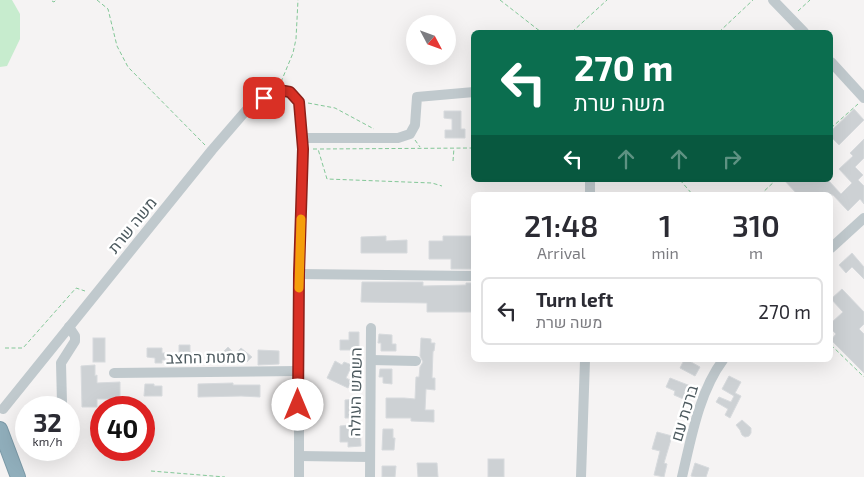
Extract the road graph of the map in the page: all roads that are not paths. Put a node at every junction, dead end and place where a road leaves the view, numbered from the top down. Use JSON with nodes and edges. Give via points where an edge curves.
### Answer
{"nodes":[{"id":1,"x":774,"y":0,"type":"edge"},
{"id":2,"x":802,"y":30,"type":"edge"},
{"id":3,"x":833,"y":64,"type":"edge"},
{"id":4,"x":471,"y":92,"type":"edge"},
{"id":5,"x":864,"y":98,"type":"edge"},
{"id":6,"x":302,"y":138,"type":"junction"},
{"id":7,"x":864,"y":218,"type":"edge"},
{"id":8,"x":833,"y":246,"type":"edge"},
{"id":9,"x":299,"y":274,"type":"junction"},
{"id":10,"x":471,"y":276,"type":"edge"},
{"id":11,"x":69,"y":327,"type":"junction"},
{"id":12,"x":371,"y":328,"type":"dead end"},
{"id":13,"x":371,"y":360,"type":"junction"},
{"id":14,"x":416,"y":362,"type":"dead end"},
{"id":15,"x":585,"y":362,"type":"edge"},
{"id":16,"x":722,"y":362,"type":"edge"},
{"id":17,"x":298,"y":371,"type":"junction"},
{"id":18,"x":114,"y":373,"type":"dead end"},
{"id":19,"x":62,"y":396,"type":"edge"},
{"id":20,"x":3,"y":409,"type":"dead end"},
{"id":21,"x":0,"y":429,"type":"edge"},
{"id":22,"x":299,"y":456,"type":"junction"},
{"id":23,"x":370,"y":457,"type":"junction"},
{"id":24,"x":18,"y":477,"type":"edge"},
{"id":25,"x":299,"y":477,"type":"edge"},
{"id":26,"x":370,"y":477,"type":"edge"},
{"id":27,"x":581,"y":477,"type":"edge"},
{"id":28,"x":682,"y":477,"type":"edge"}],
"edges":[{"from":1,"to":2,"type":"street"},
{"from":3,"to":5,"type":"street"},
{"from":4,"to":6,"type":"street","via":[[417,97],[415,125],[410,134],[398,138]]},
{"from":6,"to":9,"type":"street"},
{"from":6,"to":11,"type":"street","name":"משה שרת","via":[[299,102],[290,92],[279,90],[250,106]]},
{"from":7,"to":8,"type":"street"},
{"from":9,"to":10,"type":"street"},
{"from":9,"to":17,"type":"street"},
{"from":11,"to":19,"type":"street","via":[[75,341],[61,363]]},
{"from":11,"to":20,"type":"street","name":"משה שרת"},
{"from":12,"to":13,"type":"street","name":"השמש העולה"},
{"from":13,"to":14,"type":"street"},
{"from":13,"to":23,"type":"street","name":"השמש העולה"},
{"from":15,"to":27,"type":"street"},
{"from":16,"to":28,"type":"street","name":"ברכת עם","via":[[704,394]]},
{"from":17,"to":18,"type":"street","name":"סמטת החצב"},
{"from":17,"to":22,"type":"street"},
{"from":21,"to":24,"type":"highway"},
{"from":22,"to":23,"type":"street","name":"השמש העולה"},
{"from":22,"to":25,"type":"street"},
{"from":23,"to":26,"type":"street","name":"השמש העולה"}]}
